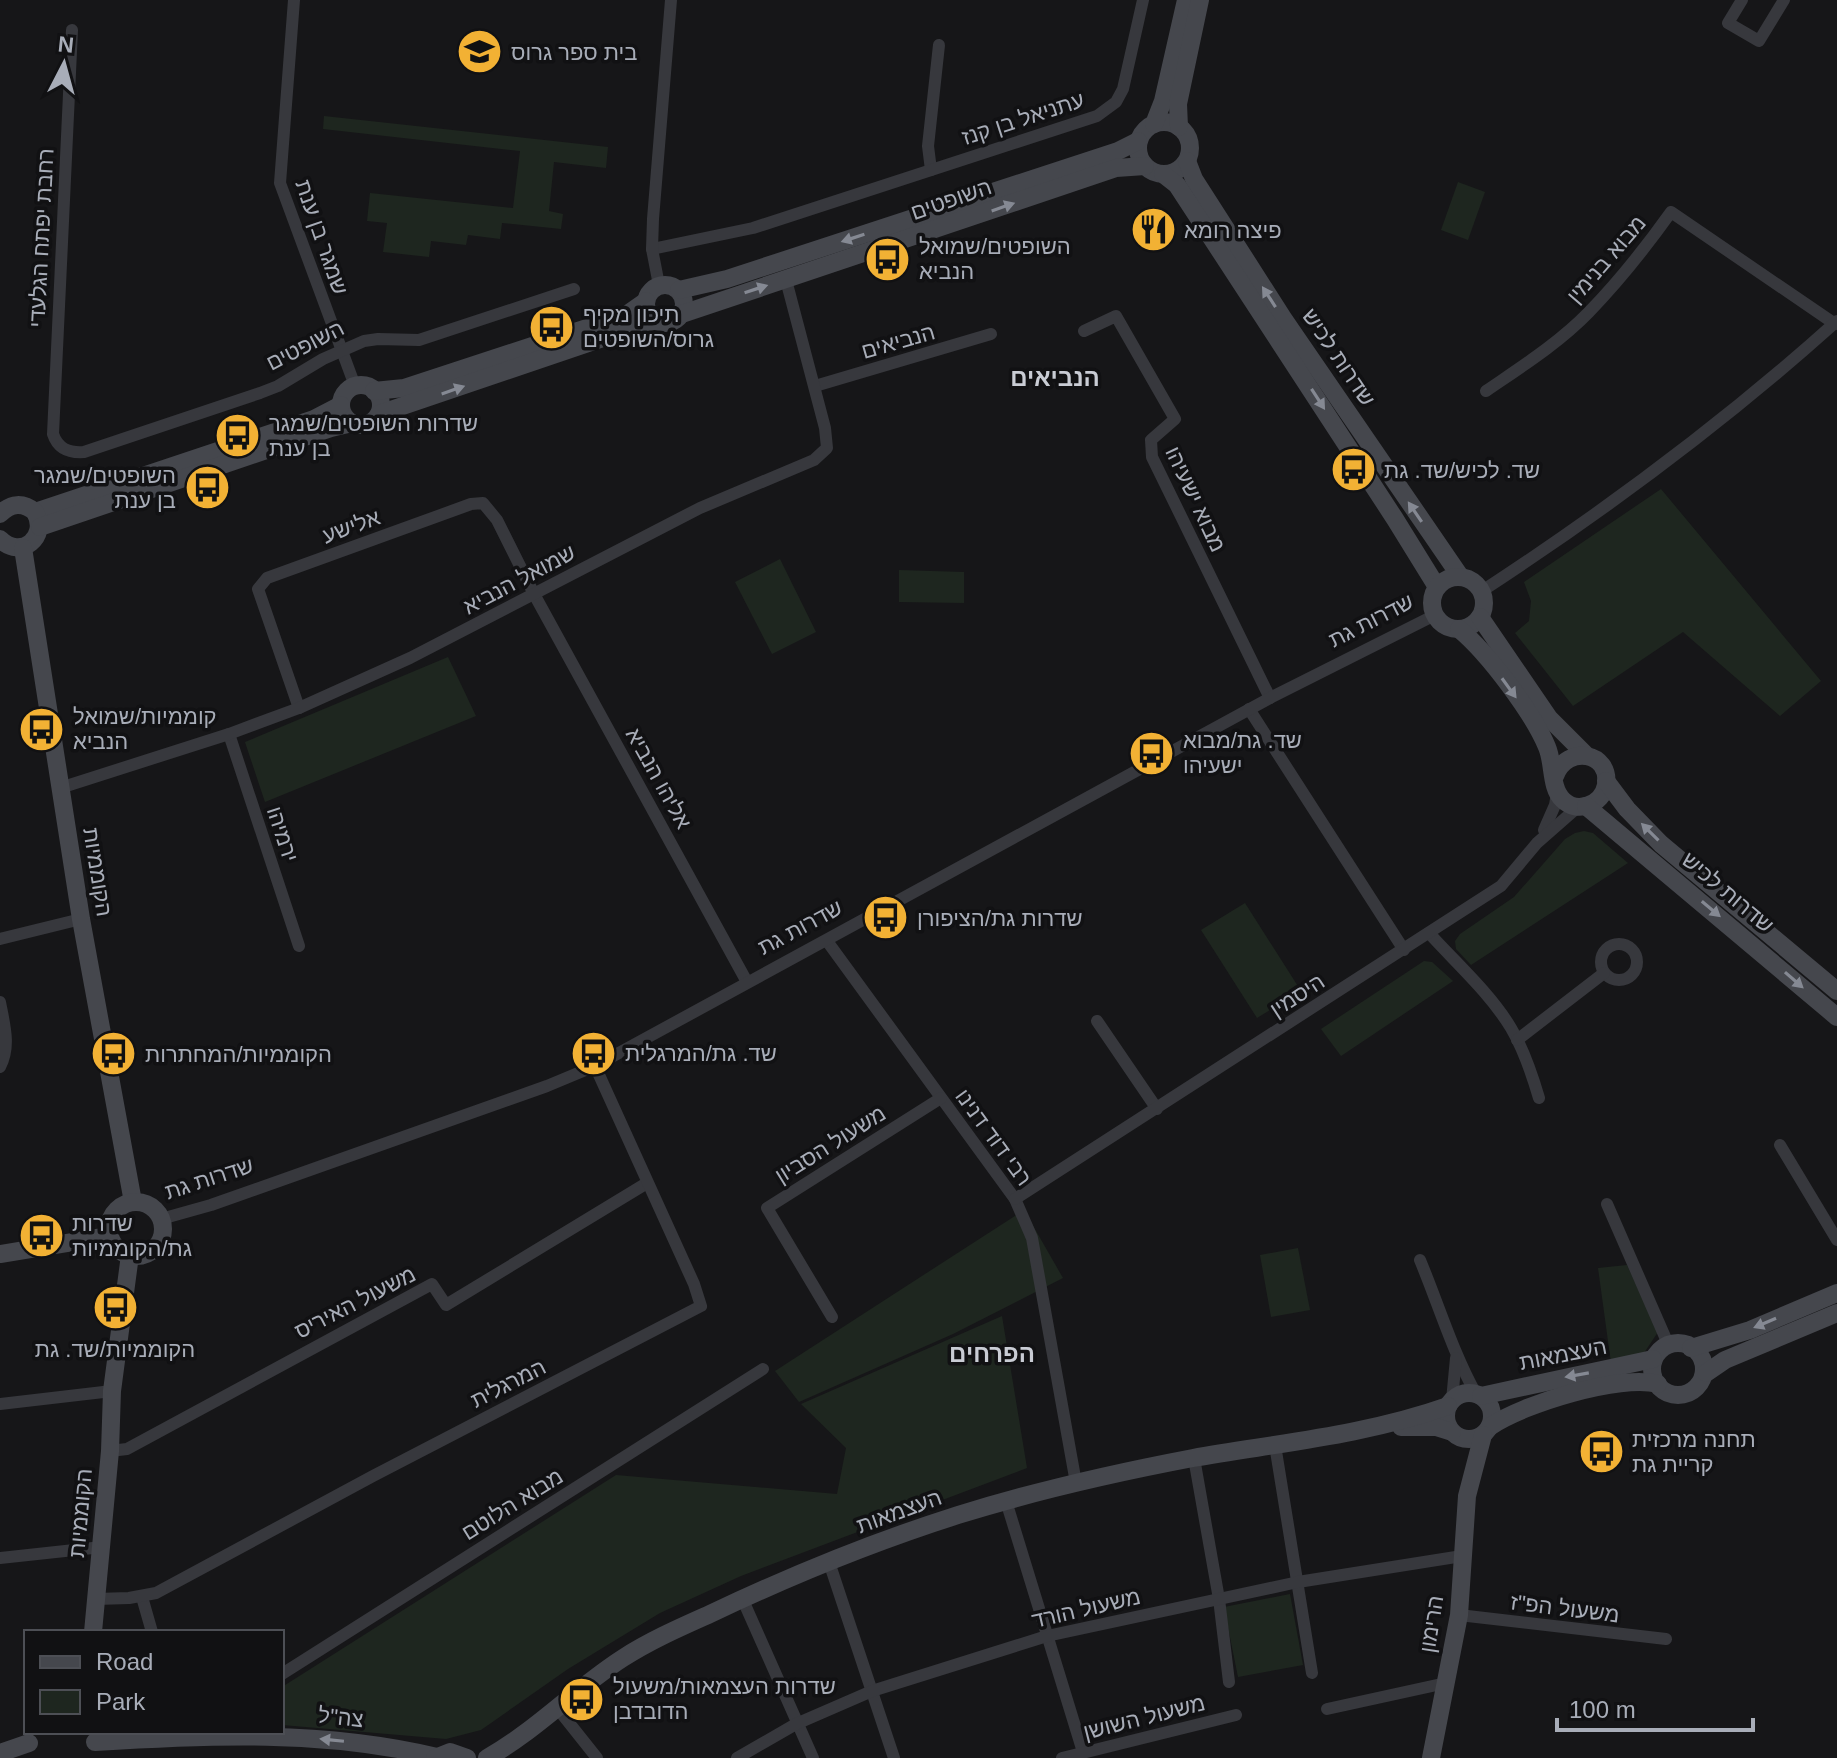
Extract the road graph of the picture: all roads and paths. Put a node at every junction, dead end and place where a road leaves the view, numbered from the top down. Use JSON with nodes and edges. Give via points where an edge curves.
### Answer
{"nodes":[{"id":1,"x":294,"y":0,"type":"edge"},
{"id":2,"x":671,"y":0,"type":"edge"},
{"id":3,"x":1143,"y":0,"type":"edge"},
{"id":4,"x":1186,"y":0,"type":"edge"},
{"id":5,"x":1200,"y":0,"type":"edge"},
{"id":6,"x":1742,"y":0,"type":"edge"},
{"id":7,"x":1784,"y":0,"type":"edge"},
{"id":8,"x":72,"y":30,"type":"dead end"},
{"id":9,"x":939,"y":45,"type":"dead end"},
{"id":10,"x":1154,"y":124,"type":"junction"},
{"id":11,"x":1179,"y":127,"type":"junction"},
{"id":12,"x":1138,"y":141,"type":"junction"},
{"id":13,"x":1187,"y":161,"type":"junction"},
{"id":14,"x":1145,"y":166,"type":"junction"},
{"id":15,"x":931,"y":170,"type":"junction"},
{"id":16,"x":1163,"y":174,"type":"junction"},
{"id":17,"x":652,"y":249,"type":"junction"},
{"id":18,"x":786,"y":280,"type":"junction"},
{"id":19,"x":659,"y":285,"type":"junction"},
{"id":20,"x":574,"y":289,"type":"dead end"},
{"id":21,"x":679,"y":290,"type":"junction"},
{"id":22,"x":646,"y":301,"type":"junction"},
{"id":23,"x":682,"y":314,"type":"junction"},
{"id":24,"x":656,"y":320,"type":"junction"},
{"id":25,"x":1836,"y":323,"type":"edge"},
{"id":26,"x":1084,"y":331,"type":"dead end"},
{"id":27,"x":991,"y":334,"type":"dead end"},
{"id":28,"x":341,"y":351,"type":"junction"},
{"id":29,"x":355,"y":386,"type":"junction"},
{"id":30,"x":815,"y":386,"type":"junction"},
{"id":31,"x":374,"y":391,"type":"junction"},
{"id":32,"x":1486,"y":391,"type":"dead end"},
{"id":33,"x":341,"y":405,"type":"junction"},
{"id":34,"x":379,"y":414,"type":"junction"},
{"id":35,"x":352,"y":423,"type":"junction"},
{"id":36,"x":60,"y":447,"type":"joint"},
{"id":37,"x":0,"y":513,"type":"edge"},
{"id":38,"x":37,"y":519,"type":"junction"},
{"id":39,"x":0,"y":539,"type":"edge"},
{"id":40,"x":23,"y":548,"type":"junction"},
{"id":41,"x":1460,"y":576,"type":"junction"},
{"id":42,"x":1437,"y":587,"type":"junction"},
{"id":43,"x":1482,"y":591,"type":"junction"},
{"id":44,"x":534,"y":594,"type":"junction"},
{"id":45,"x":1435,"y":615,"type":"junction"},
{"id":46,"x":1480,"y":617,"type":"junction"},
{"id":47,"x":1459,"y":629,"type":"junction"},
{"id":48,"x":1270,"y":698,"type":"junction"},
{"id":49,"x":299,"y":708,"type":"junction"},
{"id":50,"x":1249,"y":709,"type":"junction"},
{"id":51,"x":229,"y":734,"type":"junction"},
{"id":52,"x":1587,"y":756,"type":"junction"},
{"id":53,"x":1606,"y":781,"type":"junction"},
{"id":54,"x":1556,"y":784,"type":"junction"},
{"id":55,"x":60,"y":788,"type":"junction"},
{"id":56,"x":1582,"y":806,"type":"junction"},
{"id":57,"x":1537,"y":843,"type":"junction"},
{"id":58,"x":81,"y":919,"type":"junction"},
{"id":59,"x":1429,"y":933,"type":"junction"},
{"id":60,"x":0,"y":939,"type":"edge"},
{"id":61,"x":827,"y":941,"type":"junction"},
{"id":62,"x":299,"y":946,"type":"dead end"},
{"id":63,"x":1404,"y":950,"type":"junction"},
{"id":64,"x":1604,"y":973,"type":"dead end"},
{"id":65,"x":747,"y":982,"type":"junction"},
{"id":66,"x":1837,"y":991,"type":"edge"},
{"id":67,"x":0,"y":1002,"type":"edge"},
{"id":68,"x":1837,"y":1017,"type":"edge"},
{"id":69,"x":1097,"y":1021,"type":"dead end"},
{"id":70,"x":1517,"y":1040,"type":"junction"},
{"id":71,"x":595,"y":1066,"type":"junction"},
{"id":72,"x":0,"y":1067,"type":"edge"},
{"id":73,"x":941,"y":1098,"type":"junction"},
{"id":74,"x":1539,"y":1098,"type":"dead end"},
{"id":75,"x":1157,"y":1109,"type":"junction"},
{"id":76,"x":1780,"y":1145,"type":"dead end"},
{"id":77,"x":647,"y":1183,"type":"junction"},
{"id":78,"x":1015,"y":1199,"type":"junction"},
{"id":79,"x":133,"y":1202,"type":"junction"},
{"id":80,"x":1607,"y":1204,"type":"dead end"},
{"id":81,"x":161,"y":1219,"type":"junction"},
{"id":82,"x":109,"y":1236,"type":"junction"},
{"id":83,"x":1837,"y":1240,"type":"edge"},
{"id":84,"x":0,"y":1254,"type":"edge"},
{"id":85,"x":130,"y":1255,"type":"junction"},
{"id":86,"x":1420,"y":1260,"type":"dead end"},
{"id":87,"x":1837,"y":1293,"type":"edge"},
{"id":88,"x":1837,"y":1313,"type":"edge"},
{"id":89,"x":832,"y":1317,"type":"dead end"},
{"id":90,"x":1669,"y":1346,"type":"junction"},
{"id":91,"x":1691,"y":1348,"type":"junction"},
{"id":92,"x":1456,"y":1355,"type":"junction"},
{"id":93,"x":1653,"y":1359,"type":"junction"},
{"id":94,"x":763,"y":1369,"type":"dead end"},
{"id":95,"x":1706,"y":1373,"type":"junction"},
{"id":96,"x":1658,"y":1384,"type":"junction"},
{"id":97,"x":112,"y":1391,"type":"junction"},
{"id":98,"x":1478,"y":1395,"type":"junction"},
{"id":99,"x":1450,"y":1403,"type":"junction"},
{"id":100,"x":0,"y":1404,"type":"edge"},
{"id":101,"x":1375,"y":1428,"type":"junction"},
{"id":102,"x":1487,"y":1430,"type":"junction"},
{"id":103,"x":1455,"y":1434,"type":"junction"},
{"id":104,"x":1275,"y":1445,"type":"junction"},
{"id":105,"x":110,"y":1451,"type":"junction"},
{"id":106,"x":1194,"y":1458,"type":"junction"},
{"id":107,"x":1076,"y":1483,"type":"junction"},
{"id":108,"x":1467,"y":1496,"type":"junction"},
{"id":109,"x":1006,"y":1501,"type":"junction"},
{"id":110,"x":102,"y":1547,"type":"junction"},
{"id":111,"x":1462,"y":1556,"type":"junction"},
{"id":112,"x":0,"y":1558,"type":"edge"},
{"id":113,"x":829,"y":1562,"type":"junction"},
{"id":114,"x":1298,"y":1582,"type":"junction"},
{"id":115,"x":142,"y":1597,"type":"junction"},
{"id":116,"x":742,"y":1598,"type":"junction"},
{"id":117,"x":96,"y":1599,"type":"junction"},
{"id":118,"x":1219,"y":1599,"type":"junction"},
{"id":119,"x":1459,"y":1615,"type":"junction"},
{"id":120,"x":93,"y":1630,"type":"edge"},
{"id":121,"x":151,"y":1630,"type":"edge"},
{"id":122,"x":1047,"y":1636,"type":"junction"},
{"id":123,"x":1666,"y":1639,"type":"dead end"},
{"id":124,"x":284,"y":1673,"type":"edge"},
{"id":125,"x":1312,"y":1673,"type":"dead end"},
{"id":126,"x":1229,"y":1682,"type":"dead end"},
{"id":127,"x":1446,"y":1683,"type":"junction"},
{"id":128,"x":872,"y":1691,"type":"junction"},
{"id":129,"x":558,"y":1709,"type":"junction"},
{"id":130,"x":1327,"y":1709,"type":"dead end"},
{"id":131,"x":1236,"y":1715,"type":"dead end"},
{"id":132,"x":796,"y":1724,"type":"junction"},
{"id":133,"x":30,"y":1744,"type":"edge"},
{"id":134,"x":94,"y":1744,"type":"edge"},
{"id":135,"x":1083,"y":1752,"type":"junction"},
{"id":136,"x":0,"y":1753,"type":"edge"},
{"id":137,"x":436,"y":1757,"type":"edge"},
{"id":138,"x":467,"y":1758,"type":"edge"},
{"id":139,"x":487,"y":1758,"type":"edge"},
{"id":140,"x":597,"y":1758,"type":"edge"},
{"id":141,"x":737,"y":1758,"type":"edge"},
{"id":142,"x":813,"y":1758,"type":"edge"},
{"id":143,"x":894,"y":1758,"type":"edge"},
{"id":144,"x":1062,"y":1758,"type":"edge"},
{"id":145,"x":1431,"y":1758,"type":"edge"}],
"edges":[{"from":1,"to":28,"type":"street","name":"שמגר בן ענת","via":[[280,183]]},
{"from":2,"to":17,"type":"street"},
{"from":3,"to":15,"type":"street","name":"עתניאל בן קנז","via":[[1123,89],[1111,107]]},
{"from":4,"to":10,"type":"street"},
{"from":5,"to":11,"type":"street","via":[[1178,104]]},
{"from":6,"to":7,"type":"street","via":[[1728,23],[1759,41]]},
{"from":8,"to":36,"type":"street","name":"רחבת יפתח הגלעדי","via":[[53,434]]},
{"from":9,"to":15,"type":"street","name":"עתניאל בן קנז","via":[[928,146]]},
{"from":10,"to":11,"type":"street"},
{"from":10,"to":12,"type":"street"},
{"from":11,"to":13,"type":"street","via":[[1190,146]]},
{"from":12,"to":14,"type":"street"},
{"from":12,"to":21,"type":"street","name":"השופטים","one_way":true,"via":[[742,275]]},
{"from":13,"to":16,"type":"street"},
{"from":41,"to":13,"type":"street","name":"שדרות לכיש","one_way":true,"via":[[1239,251]]},
{"from":14,"to":16,"type":"street"},
{"from":18,"to":14,"type":"street","name":"השופטים","one_way":true,"via":[[1116,168]]},
{"from":15,"to":17,"type":"street","name":"עתניאל בן קנז","via":[[753,228]]},
{"from":16,"to":42,"type":"street","name":"שדרות לכיש","one_way":true,"via":[[1177,185]]},
{"from":17,"to":19,"type":"street"},
{"from":23,"to":18,"type":"street","name":"השופטים","one_way":true},
{"from":18,"to":30,"type":"street","name":"שמואל הנביא"},
{"from":19,"to":21,"type":"street"},
{"from":19,"to":22,"type":"street"},
{"from":20,"to":28,"type":"street","name":"השופטים","via":[[419,340],[378,339]]},
{"from":21,"to":23,"type":"street"},
{"from":22,"to":24,"type":"street"},
{"from":22,"to":31,"type":"street","via":[[602,323],[404,388]]},
{"from":23,"to":24,"type":"street","via":[[670,322]]},
{"from":34,"to":24,"type":"street","one_way":true},
{"from":25,"to":32,"type":"street","name":"מבוא בנימין","via":[[1671,212],[1587,314]]},
{"from":25,"to":43,"type":"street","via":[[1697,438]]},
{"from":26,"to":48,"type":"street","name":"מבוא ישעיהו","via":[[1116,316],[1175,419],[1151,440],[1152,457]]},
{"from":27,"to":30,"type":"street","name":"הנביאים"},
{"from":28,"to":29,"type":"street","name":"שמגר בן ענת"},
{"from":28,"to":36,"type":"street","name":"השופטים","via":[[245,398],[84,452]]},
{"from":29,"to":31,"type":"street"},
{"from":29,"to":33,"type":"street","via":[[343,395]]},
{"from":30,"to":44,"type":"street","name":"שמואל הנביא","via":[[827,448],[814,460],[700,508]]},
{"from":31,"to":34,"type":"street"},
{"from":33,"to":35,"type":"street"},
{"from":33,"to":38,"type":"street"},
{"from":34,"to":35,"type":"street","via":[[364,425]]},
{"from":35,"to":38,"type":"street"},
{"from":37,"to":38,"type":"street","via":[[22,505]]},
{"from":38,"to":40,"type":"street","via":[[36,538]]},
{"from":39,"to":40,"type":"street"},
{"from":40,"to":55,"type":"street","name":"הקוממיות"},
{"from":41,"to":42,"type":"street"},
{"from":41,"to":43,"type":"street"},
{"from":42,"to":45,"type":"street"},
{"from":43,"to":46,"type":"street"},
{"from":44,"to":49,"type":"street","name":"שמואל הנביא"},
{"from":44,"to":49,"type":"street","name":"אלישע","via":[[483,503],[267,578],[258,589]]},
{"from":44,"to":65,"type":"street","name":"אליהו הנביא"},
{"from":45,"to":47,"type":"street"},
{"from":45,"to":48,"type":"street","name":"שדרות גת"},
{"from":46,"to":47,"type":"street"},
{"from":46,"to":52,"type":"street","via":[[1549,718]]},
{"from":47,"to":54,"type":"street","one_way":true,"via":[[1535,725],[1547,745]]},
{"from":48,"to":50,"type":"street","name":"שדרות גת"},
{"from":49,"to":51,"type":"street","name":"שמואל הנביא"},
{"from":50,"to":61,"type":"street","name":"שדרות גת"},
{"from":50,"to":63,"type":"street"},
{"from":51,"to":55,"type":"street","name":"שמואל הנביא"},
{"from":51,"to":62,"type":"street","name":"ירמיהו"},
{"from":52,"to":53,"type":"street","via":[[1601,765]]},
{"from":52,"to":54,"type":"street","via":[[1570,757],[1558,768]]},
{"from":53,"to":56,"type":"street","via":[[1601,797]]},
{"from":66,"to":53,"type":"street","name":"שדרות לכיש","one_way":true,"via":[[1661,844]]},
{"from":54,"to":56,"type":"street","via":[[1569,804]]},
{"from":54,"to":57,"type":"street","name":"היסמין","via":[[1549,820]]},
{"from":55,"to":58,"type":"street","name":"הקוממיות"},
{"from":56,"to":57,"type":"street","name":"היסמין"},
{"from":56,"to":68,"type":"street","name":"שדרות לכיש","one_way":true},
{"from":57,"to":59,"type":"street","name":"היסמין","via":[[1501,886]]},
{"from":58,"to":60,"type":"street"},
{"from":58,"to":79,"type":"street","name":"הקוממיות"},
{"from":59,"to":63,"type":"street","name":"היסמין"},
{"from":59,"to":70,"type":"street","via":[[1489,999]]},
{"from":61,"to":65,"type":"street","name":"שדרות גת"},
{"from":61,"to":73,"type":"street","name":"רבי דוד דנינו"},
{"from":63,"to":75,"type":"street","name":"היסמין"},
{"from":64,"to":70,"type":"street"},
{"from":65,"to":71,"type":"street","name":"שדרות גת"},
{"from":67,"to":72,"type":"street","via":[[6,1055]]},
{"from":69,"to":75,"type":"street"},
{"from":70,"to":74,"type":"street"},
{"from":71,"to":77,"type":"street","name":"המרגלית"},
{"from":71,"to":81,"type":"street","name":"שדרות גת"},
{"from":73,"to":78,"type":"street","name":"רבי דוד דנינו"},
{"from":73,"to":89,"type":"street","name":"משעול הסביון","via":[[767,1208]]},
{"from":75,"to":78,"type":"street","name":"היסמין"},
{"from":76,"to":83,"type":"street"},
{"from":77,"to":105,"type":"street","name":"משעול האיריס","via":[[446,1305],[432,1284],[127,1449]]},
{"from":77,"to":115,"type":"street","name":"המרגלית","via":[[701,1306]]},
{"from":78,"to":107,"type":"street","name":"רבי דוד דנינו","via":[[1032,1238]]},
{"from":79,"to":81,"type":"street","via":[[150,1206]]},
{"from":79,"to":82,"type":"street","via":[[114,1213]]},
{"from":80,"to":90,"type":"street"},
{"from":81,"to":85,"type":"street","via":[[157,1245]]},
{"from":82,"to":84,"type":"street"},
{"from":82,"to":85,"type":"street"},
{"from":85,"to":97,"type":"street","name":"הקוממיות"},
{"from":86,"to":92,"type":"street"},
{"from":87,"to":91,"type":"street","one_way":true},
{"from":88,"to":95,"type":"street"},
{"from":90,"to":91,"type":"street"},
{"from":90,"to":93,"type":"street"},
{"from":91,"to":95,"type":"street","via":[[1703,1359]]},
{"from":92,"to":98,"type":"street"},
{"from":92,"to":99,"type":"street"},
{"from":93,"to":96,"type":"street","via":[[1652,1376]]},
{"from":93,"to":98,"type":"street","name":"העצמאות","one_way":true},
{"from":94,"to":124,"type":"street","name":"מבוא הלוטם"},
{"from":95,"to":96,"type":"street","via":[[1699,1387],[1687,1393]]},
{"from":96,"to":102,"type":"street","name":"העצמאות","via":[[1636,1381],[1583,1391],[1518,1411]]},
{"from":97,"to":100,"type":"street"},
{"from":97,"to":105,"type":"street","name":"הקוממיות"},
{"from":98,"to":99,"type":"street","via":[[1463,1394]]},
{"from":98,"to":102,"type":"street","via":[[1492,1412]]},
{"from":99,"to":101,"type":"street","name":"העצמאות"},
{"from":99,"to":103,"type":"street","via":[[1446,1419]]},
{"from":101,"to":103,"type":"street","name":"העצמאות","via":[[1425,1426]]},
{"from":101,"to":104,"type":"street","name":"העצמאות"},
{"from":102,"to":103,"type":"street","via":[[1471,1439]]},
{"from":102,"to":108,"type":"street","name":"הרימון"},
{"from":103,"to":108,"type":"street","name":"הרימון"},
{"from":104,"to":106,"type":"street","name":"העצמאות"},
{"from":104,"to":114,"type":"street"},
{"from":105,"to":110,"type":"street","name":"הקוממיות"},
{"from":106,"to":107,"type":"street","name":"העצמאות"},
{"from":106,"to":118,"type":"street"},
{"from":107,"to":109,"type":"street","name":"העצמאות"},
{"from":108,"to":111,"type":"street","name":"הרימון"},
{"from":109,"to":113,"type":"street","name":"העצמאות"},
{"from":109,"to":122,"type":"street"},
{"from":110,"to":112,"type":"street"},
{"from":110,"to":117,"type":"street","name":"הקוממיות"},
{"from":111,"to":114,"type":"street","name":"משעול הורד"},
{"from":111,"to":119,"type":"street","name":"הרימון"},
{"from":113,"to":116,"type":"street","name":"העצמאות"},
{"from":113,"to":128,"type":"street"},
{"from":114,"to":118,"type":"street","name":"משעול הורד"},
{"from":114,"to":125,"type":"street"},
{"from":115,"to":117,"type":"street","name":"המרגלית"},
{"from":115,"to":121,"type":"street"},
{"from":116,"to":129,"type":"street","name":"העצמאות","via":[[622,1658]]},
{"from":116,"to":132,"type":"street"},
{"from":117,"to":120,"type":"street","name":"הקוממיות"},
{"from":118,"to":122,"type":"street","name":"משעול הורד"},
{"from":118,"to":126,"type":"street"},
{"from":119,"to":123,"type":"street","name":"משעול הפ\"ז"},
{"from":119,"to":127,"type":"street","name":"הרימון"},
{"from":122,"to":128,"type":"street","name":"משעול הורד"},
{"from":122,"to":135,"type":"street"},
{"from":127,"to":130,"type":"street"},
{"from":127,"to":145,"type":"street","name":"הרימון"},
{"from":128,"to":132,"type":"street","name":"משעול הורד"},
{"from":128,"to":143,"type":"street"},
{"from":129,"to":139,"type":"street","name":"העצמאות"},
{"from":129,"to":140,"type":"street"},
{"from":131,"to":135,"type":"street","name":"משעול השושן"},
{"from":132,"to":141,"type":"street","name":"משעול הורד"},
{"from":132,"to":142,"type":"street"},
{"from":133,"to":136,"type":"street"},
{"from":137,"to":134,"type":"street","name":"צה\"ל","one_way":true,"via":[[379,1745],[278,1735]]},
{"from":135,"to":144,"type":"street","name":"משעול השושן"},
{"from":137,"to":138,"type":"street","name":"צה\"ל","via":[[450,1752]]}]}
